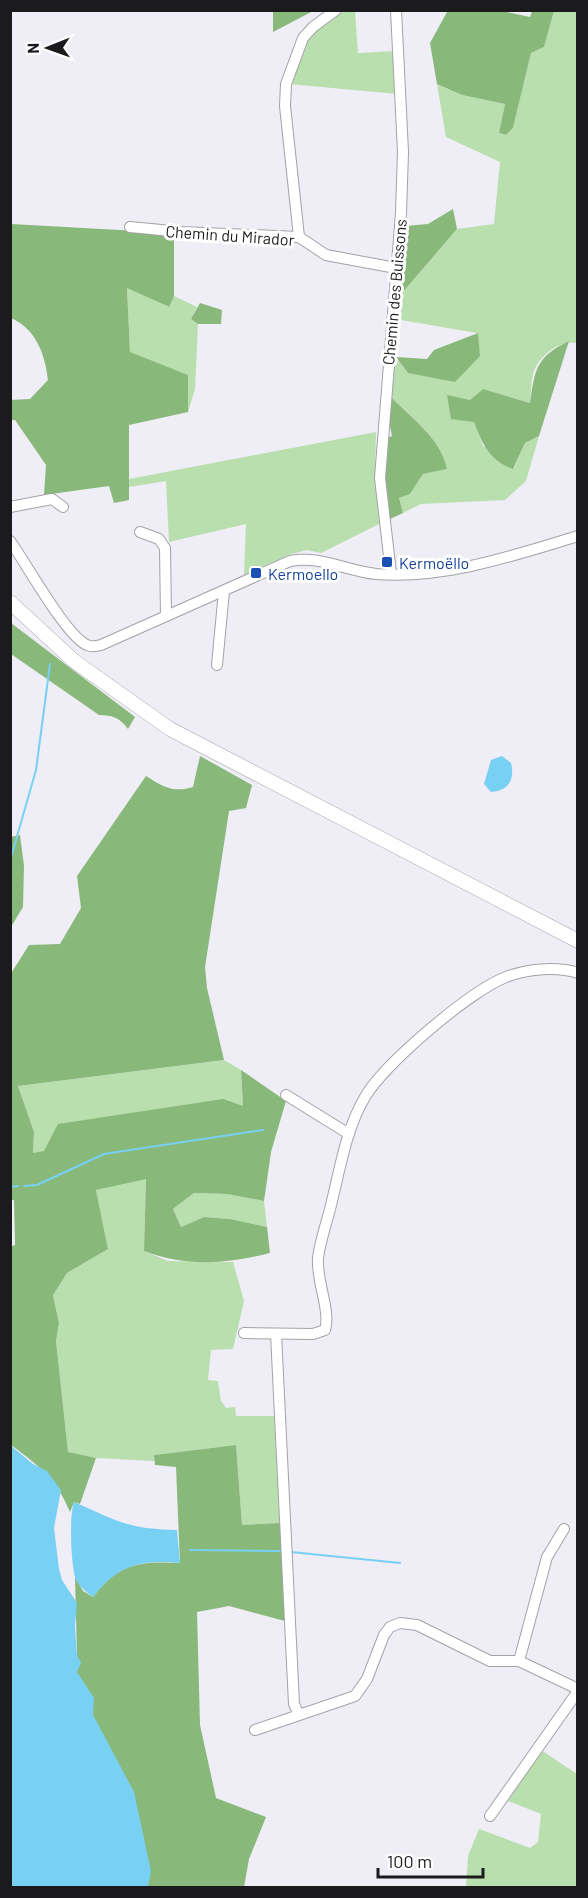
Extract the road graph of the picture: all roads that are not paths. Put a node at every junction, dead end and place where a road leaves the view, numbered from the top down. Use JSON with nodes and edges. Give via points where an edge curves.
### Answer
{"nodes":[{"id":1,"x":336,"y":10,"type":"edge"},
{"id":2,"x":396,"y":10,"type":"edge"},
{"id":3,"x":130,"y":227,"type":"dead end"},
{"id":4,"x":299,"y":237,"type":"junction"},
{"id":5,"x":396,"y":268,"type":"junction"},
{"id":6,"x":10,"y":507,"type":"edge"},
{"id":7,"x":63,"y":507,"type":"dead end"},
{"id":8,"x":140,"y":532,"type":"dead end"},
{"id":9,"x":578,"y":536,"type":"edge"},
{"id":10,"x":10,"y":541,"type":"edge"},
{"id":11,"x":391,"y":573,"type":"junction"},
{"id":12,"x":224,"y":591,"type":"junction"},
{"id":13,"x":10,"y":602,"type":"edge"},
{"id":14,"x":166,"y":616,"type":"junction"},
{"id":15,"x":217,"y":665,"type":"dead end"},
{"id":16,"x":578,"y":941,"type":"edge"},
{"id":17,"x":578,"y":973,"type":"edge"},
{"id":18,"x":286,"y":1095,"type":"dead end"},
{"id":19,"x":349,"y":1134,"type":"junction"},
{"id":20,"x":244,"y":1333,"type":"dead end"},
{"id":21,"x":276,"y":1334,"type":"junction"},
{"id":22,"x":564,"y":1528,"type":"dead end"},
{"id":23,"x":519,"y":1661,"type":"junction"},
{"id":24,"x":578,"y":1690,"type":"edge"},
{"id":25,"x":298,"y":1715,"type":"junction"},
{"id":26,"x":255,"y":1730,"type":"dead end"},
{"id":27,"x":490,"y":1816,"type":"dead end"}],
"edges":[{"from":1,"to":4,"type":"street","via":[[303,38],[286,84]]},
{"from":2,"to":5,"type":"street","name":"Chemin des Buissons","via":[[403,152]]},
{"from":3,"to":4,"type":"street","name":"Chemin du Mirador"},
{"from":4,"to":5,"type":"street","name":"Chemin du Mirador","via":[[326,255]]},
{"from":5,"to":11,"type":"street","name":"Chemin des Buissons","via":[[380,478]]},
{"from":6,"to":7,"type":"street","via":[[52,499]]},
{"from":8,"to":14,"type":"street","via":[[159,539],[165,548]]},
{"from":9,"to":11,"type":"street","via":[[464,568]]},
{"from":10,"to":14,"type":"street","via":[[60,618],[88,646],[101,645]]},
{"from":11,"to":12,"type":"street","via":[[354,570],[305,558]]},
{"from":12,"to":14,"type":"street"},
{"from":12,"to":15,"type":"street"},
{"from":13,"to":16,"type":"main road","via":[[74,662],[170,729]]},
{"from":17,"to":19,"type":"street","via":[[535,970],[508,976],[470,998],[378,1077],[357,1110]]},
{"from":18,"to":19,"type":"street"},
{"from":19,"to":21,"type":"street","via":[[318,1258],[325,1330],[313,1334]]},
{"from":20,"to":21,"type":"street"},
{"from":21,"to":25,"type":"street"},
{"from":22,"to":23,"type":"street","via":[[547,1557]]},
{"from":23,"to":24,"type":"street"},
{"from":23,"to":25,"type":"street","via":[[490,1661],[417,1625],[399,1623],[384,1635],[367,1679],[355,1696]]},
{"from":24,"to":27,"type":"street"},
{"from":25,"to":26,"type":"street"}]}
